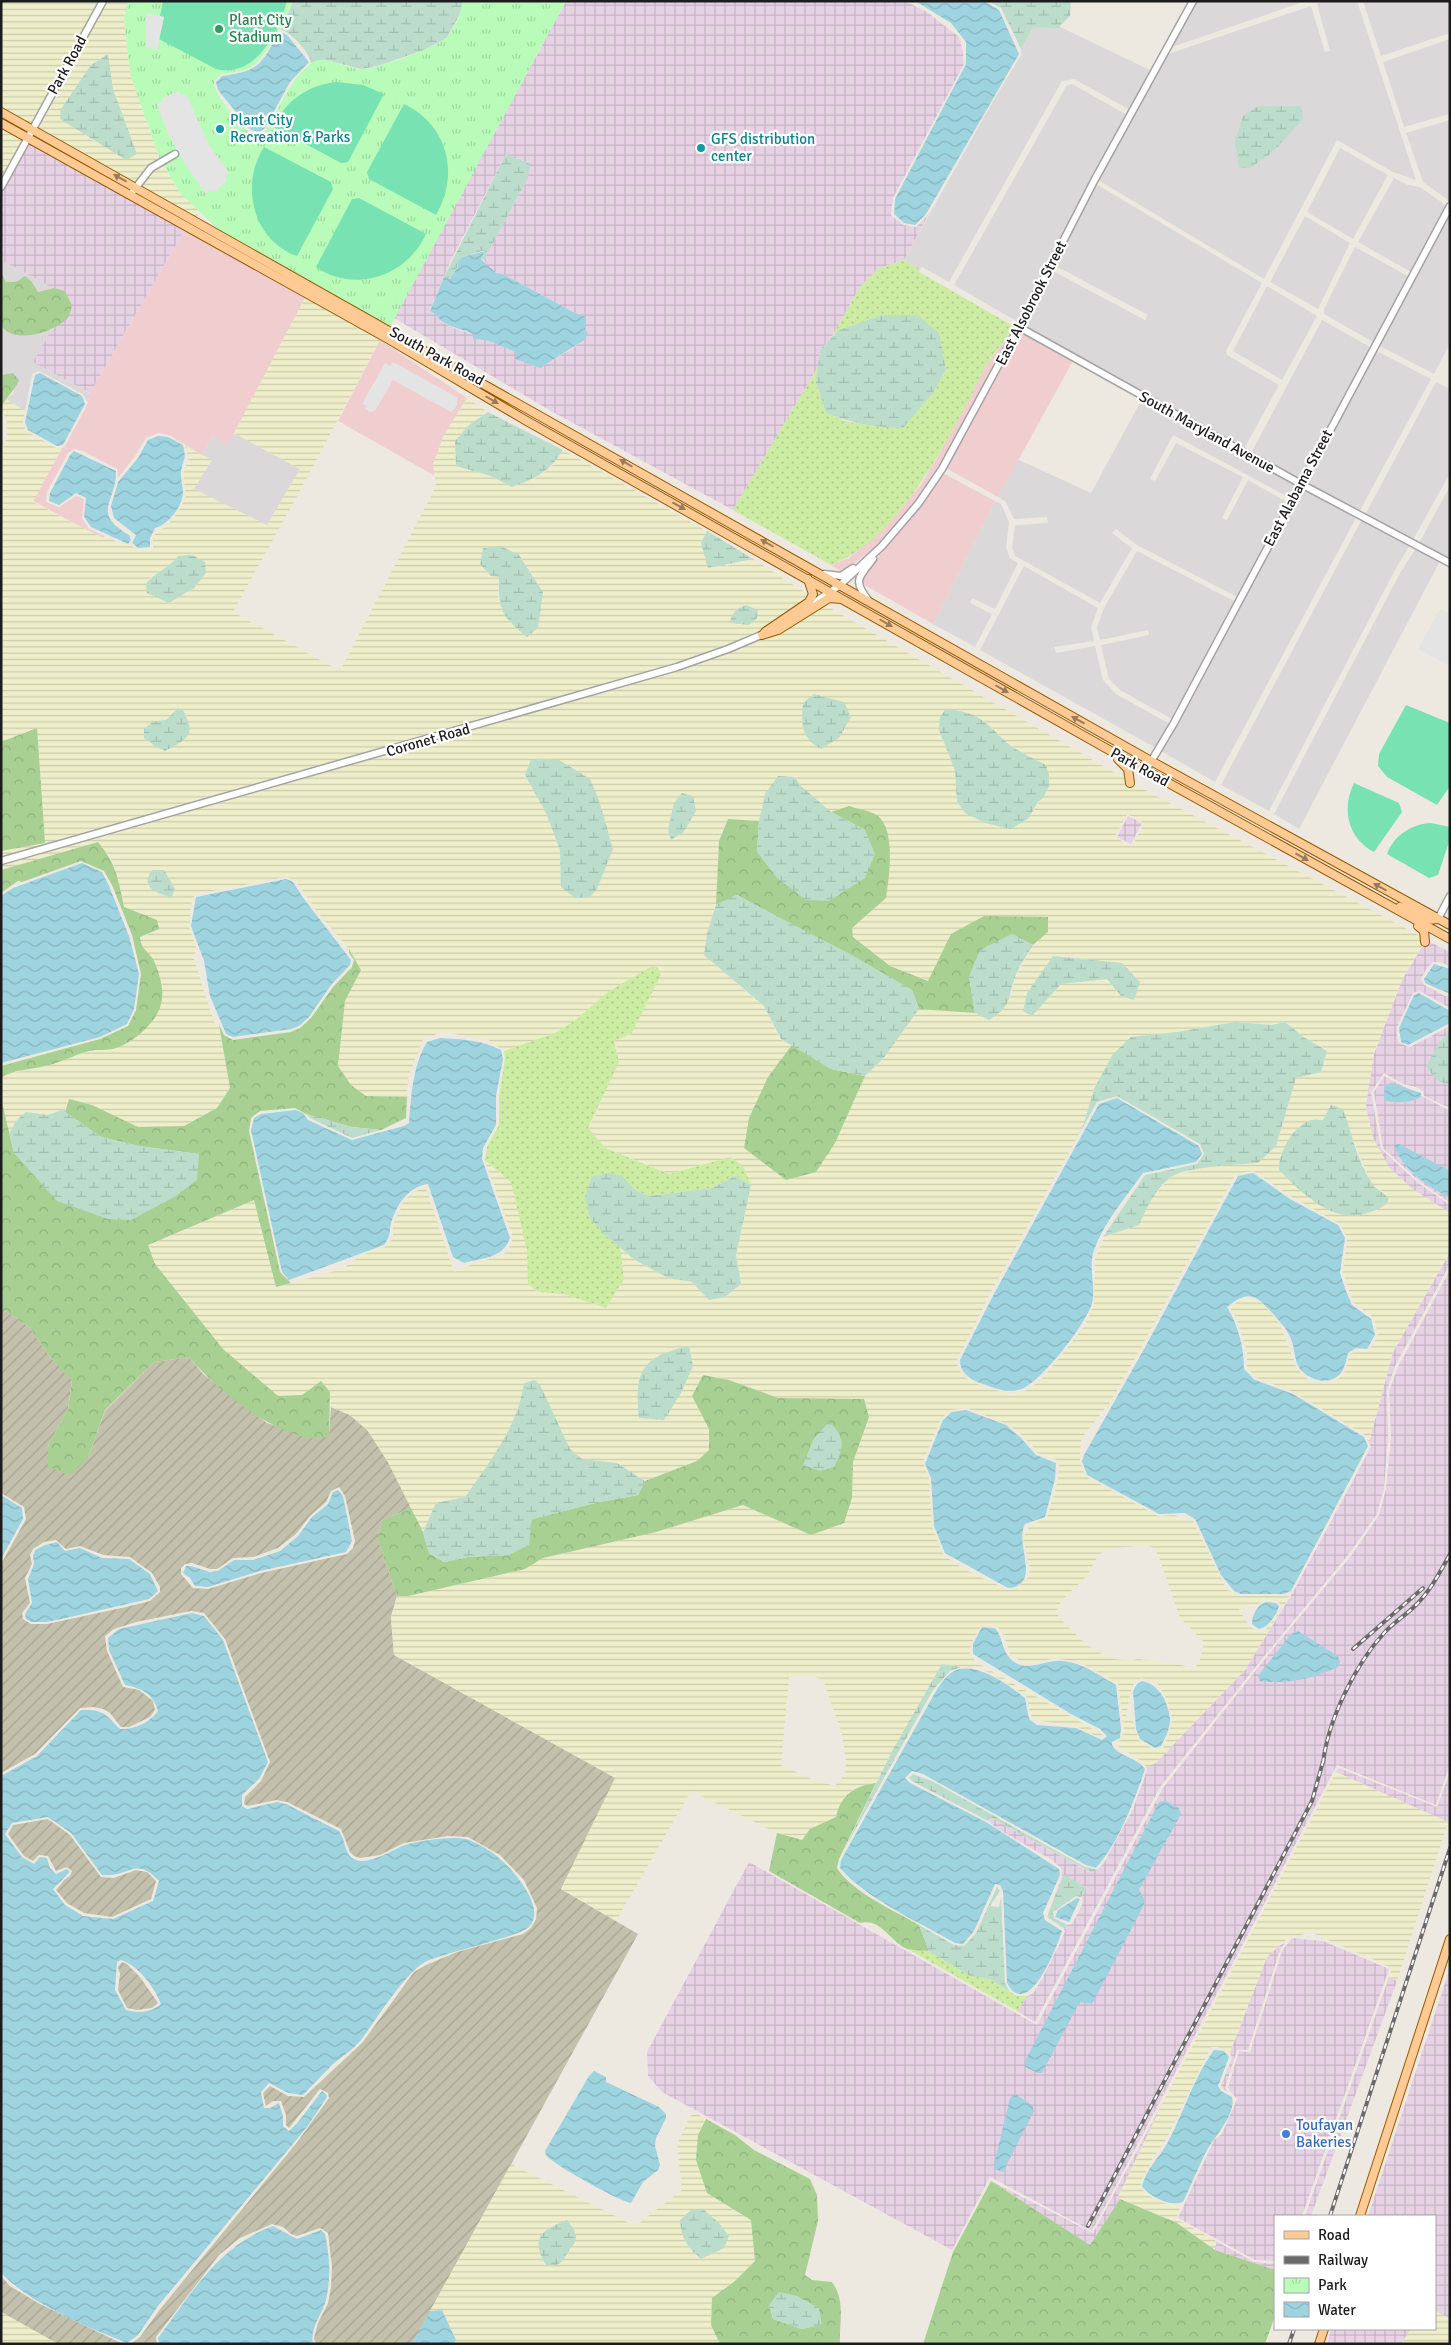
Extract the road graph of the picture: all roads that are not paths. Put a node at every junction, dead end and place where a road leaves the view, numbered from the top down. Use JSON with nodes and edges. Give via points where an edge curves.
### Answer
{"nodes":[{"id":1,"x":103,"y":1,"type":"edge"},
{"id":2,"x":1193,"y":1,"type":"edge"},
{"id":3,"x":1,"y":112,"type":"edge"},
{"id":4,"x":1,"y":117,"type":"edge"},
{"id":5,"x":1,"y":123,"type":"edge"},
{"id":6,"x":30,"y":133,"type":"junction"},
{"id":7,"x":175,"y":154,"type":"dead end"},
{"id":8,"x":1,"y":188,"type":"edge"},
{"id":9,"x":133,"y":192,"type":"junction"},
{"id":10,"x":1450,"y":206,"type":"edge"},
{"id":11,"x":210,"y":239,"type":"junction"},
{"id":12,"x":319,"y":290,"type":"junction"},
{"id":13,"x":311,"y":296,"type":"junction"},
{"id":14,"x":1019,"y":327,"type":"junction"},
{"id":15,"x":394,"y":332,"type":"junction"},
{"id":16,"x":390,"y":340,"type":"junction"},
{"id":17,"x":427,"y":351,"type":"junction"},
{"id":18,"x":1301,"y":484,"type":"junction"},
{"id":19,"x":882,"y":546,"type":"junction"},
{"id":20,"x":757,"y":550,"type":"junction"},
{"id":21,"x":1450,"y":563,"type":"edge"},
{"id":22,"x":819,"y":573,"type":"junction"},
{"id":23,"x":806,"y":578,"type":"junction"},
{"id":24,"x":840,"y":585,"type":"junction"},
{"id":25,"x":831,"y":592,"type":"junction"},
{"id":26,"x":844,"y":599,"type":"junction"},
{"id":27,"x":871,"y":602,"type":"junction"},
{"id":28,"x":918,"y":630,"type":"junction"},
{"id":29,"x":904,"y":633,"type":"junction"},
{"id":30,"x":760,"y":636,"type":"junction"},
{"id":31,"x":972,"y":660,"type":"junction"},
{"id":32,"x":1079,"y":732,"type":"junction"},
{"id":33,"x":1109,"y":750,"type":"junction"},
{"id":34,"x":1152,"y":761,"type":"junction"},
{"id":35,"x":1146,"y":770,"type":"junction"},
{"id":36,"x":1130,"y":783,"type":"dead end"},
{"id":37,"x":1190,"y":795,"type":"junction"},
{"id":38,"x":1265,"y":824,"type":"junction"},
{"id":39,"x":1,"y":861,"type":"edge"},
{"id":40,"x":1364,"y":892,"type":"junction"},
{"id":41,"x":1450,"y":896,"type":"edge"},
{"id":42,"x":1438,"y":919,"type":"junction"},
{"id":43,"x":1450,"y":925,"type":"edge"},
{"id":44,"x":1432,"y":930,"type":"junction"},
{"id":45,"x":1450,"y":930,"type":"edge"},
{"id":46,"x":1450,"y":939,"type":"edge"},
{"id":47,"x":1425,"y":942,"type":"dead end"},
{"id":48,"x":1450,"y":1939,"type":"edge"},
{"id":49,"x":1360,"y":2215,"type":"edge"},
{"id":50,"x":1324,"y":2330,"type":"edge"},
{"id":51,"x":1319,"y":2344,"type":"edge"}],
"edges":[{"from":1,"to":6,"type":"street","name":"Park Road"},
{"from":2,"to":14,"type":"street","name":"East Alsobrook Street","via":[[1094,180]]},
{"from":3,"to":6,"type":"main road"},
{"from":4,"to":6,"type":"main road"},
{"from":5,"to":6,"type":"main road"},
{"from":6,"to":8,"type":"street","name":"Park Road"},
{"from":6,"to":9,"type":"main road","name":"South Park Road"},
{"from":9,"to":6,"type":"main road","name":"South Park Road","one_way":true,"via":[[97,165]]},
{"from":7,"to":9,"type":"street","via":[[151,168]]},
{"from":9,"to":11,"type":"main road","name":"South Park Road"},
{"from":9,"to":12,"type":"main road","name":"South Park Road","via":[[206,226]]},
{"from":10,"to":18,"type":"street","name":"East Alabama Street"},
{"from":11,"to":12,"type":"main road","via":[[224,240]]},
{"from":11,"to":13,"type":"main road","name":"South Park Road"},
{"from":12,"to":15,"type":"main road","name":"South Park Road"},
{"from":13,"to":15,"type":"main road"},
{"from":13,"to":16,"type":"main road","name":"South Park Road"},
{"from":14,"to":18,"type":"street","name":"South Maryland Avenue"},
{"from":14,"to":19,"type":"street","name":"East Alsobrook Street","via":[[942,469],[918,504]]},
{"from":15,"to":17,"type":"main road","name":"South Park Road"},
{"from":16,"to":17,"type":"main road","via":[[406,342]]},
{"from":16,"to":20,"type":"main road","name":"South Park Road","one_way":true},
{"from":22,"to":17,"type":"main road","name":"South Park Road","one_way":true},
{"from":18,"to":21,"type":"street","name":"South Maryland Avenue"},
{"from":18,"to":34,"type":"street","name":"East Alabama Street"},
{"from":19,"to":22,"type":"street","via":[[841,576]]},
{"from":19,"to":24,"type":"street","name":"East Alsobrook Street"},
{"from":19,"to":27,"type":"street","via":[[858,580],[862,592]]},
{"from":20,"to":23,"type":"main road","name":"South Park Road"},
{"from":20,"to":24,"type":"main road","via":[[820,580]]},
{"from":22,"to":24,"type":"main road","name":"South Park Road"},
{"from":23,"to":25,"type":"main road","name":"South Park Road"},
{"from":23,"to":30,"type":"main road","via":[[813,588],[809,602]]},
{"from":24,"to":25,"type":"street","name":"Coronet Road"},
{"from":24,"to":27,"type":"main road","name":"Park Road"},
{"from":25,"to":26,"type":"main road","name":"Park Road"},
{"from":25,"to":28,"type":"main road","via":[[852,596]]},
{"from":25,"to":30,"type":"street","name":"Coronet Road"},
{"from":26,"to":29,"type":"main road","name":"Park Road","one_way":true},
{"from":26,"to":30,"type":"main road","via":[[829,598],[778,630]]},
{"from":27,"to":28,"type":"main road","name":"Park Road"},
{"from":28,"to":31,"type":"main road","name":"Park Road"},
{"from":29,"to":31,"type":"main road","via":[[916,636],[964,662]]},
{"from":29,"to":32,"type":"main road","name":"Park Road","one_way":true},
{"from":30,"to":39,"type":"street","name":"Coronet Road","via":[[684,665]]},
{"from":34,"to":31,"type":"main road","name":"Park Road","one_way":true},
{"from":32,"to":33,"type":"main road","name":"Park Road"},
{"from":32,"to":34,"type":"main road","via":[[1145,763]]},
{"from":33,"to":35,"type":"main road","name":"Park Road"},
{"from":33,"to":36,"type":"main road","via":[[1128,770]]},
{"from":34,"to":35,"type":"street","name":"East Alabama Street"},
{"from":34,"to":38,"type":"main road","name":"Park Road"},
{"from":35,"to":37,"type":"main road","name":"Park Road"},
{"from":37,"to":38,"type":"main road","via":[[1204,798],[1258,826]]},
{"from":37,"to":40,"type":"main road","name":"Park Road","one_way":true},
{"from":42,"to":38,"type":"main road","name":"Park Road","one_way":true},
{"from":40,"to":42,"type":"main road","via":[[1384,898],[1428,920]]},
{"from":40,"to":44,"type":"main road","name":"Park Road"},
{"from":40,"to":47,"type":"main road","via":[[1424,931]]},
{"from":41,"to":42,"type":"street"},
{"from":42,"to":43,"type":"main road","name":"Park Road"},
{"from":44,"to":45,"type":"main road"},
{"from":44,"to":46,"type":"main road","name":"Park Road"},
{"from":48,"to":49,"type":"main road"},
{"from":50,"to":51,"type":"main road"}]}
